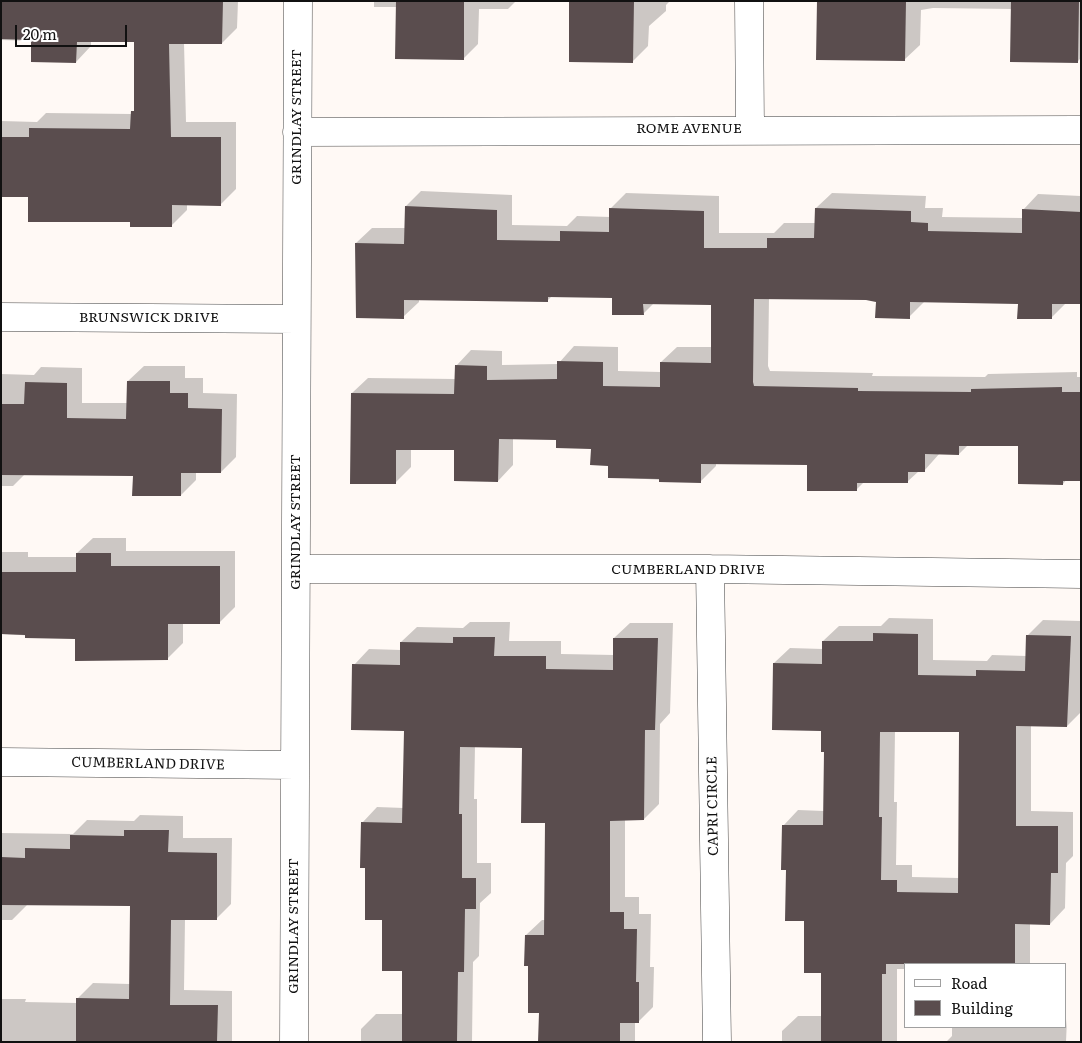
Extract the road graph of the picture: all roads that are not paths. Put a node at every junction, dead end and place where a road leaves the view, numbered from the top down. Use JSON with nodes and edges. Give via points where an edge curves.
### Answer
{"nodes":[{"id":1,"x":298,"y":1,"type":"edge"},
{"id":2,"x":749,"y":1,"type":"edge"},
{"id":3,"x":750,"y":129,"type":"junction"},
{"id":4,"x":1081,"y":130,"type":"edge"},
{"id":5,"x":297,"y":132,"type":"junction"},
{"id":6,"x":1,"y":317,"type":"edge"},
{"id":7,"x":296,"y":318,"type":"junction"},
{"id":8,"x":296,"y":569,"type":"junction"},
{"id":9,"x":710,"y":569,"type":"junction"},
{"id":10,"x":1081,"y":574,"type":"edge"},
{"id":11,"x":1,"y":762,"type":"edge"},
{"id":12,"x":295,"y":765,"type":"junction"},
{"id":13,"x":294,"y":1042,"type":"edge"},
{"id":14,"x":717,"y":1042,"type":"edge"}],
"edges":[{"from":1,"to":5,"type":"street","name":"GRINDLAY STREET"},
{"from":2,"to":3,"type":"street"},
{"from":3,"to":4,"type":"street","name":"ROME AVENUE"},
{"from":3,"to":5,"type":"street","name":"ROME AVENUE"},
{"from":5,"to":7,"type":"street","name":"GRINDLAY STREET"},
{"from":6,"to":7,"type":"street","name":"BRUNSWICK DRIVE"},
{"from":7,"to":8,"type":"street","name":"GRINDLAY STREET"},
{"from":8,"to":9,"type":"street","name":"CUMBERLAND DRIVE"},
{"from":8,"to":12,"type":"street","name":"GRINDLAY STREET"},
{"from":9,"to":10,"type":"street","name":"CUMBERLAND DRIVE"},
{"from":9,"to":14,"type":"street","name":"CAPRI CIRCLE"},
{"from":11,"to":12,"type":"street","name":"CUMBERLAND DRIVE"},
{"from":12,"to":13,"type":"street","name":"GRINDLAY STREET"}]}
